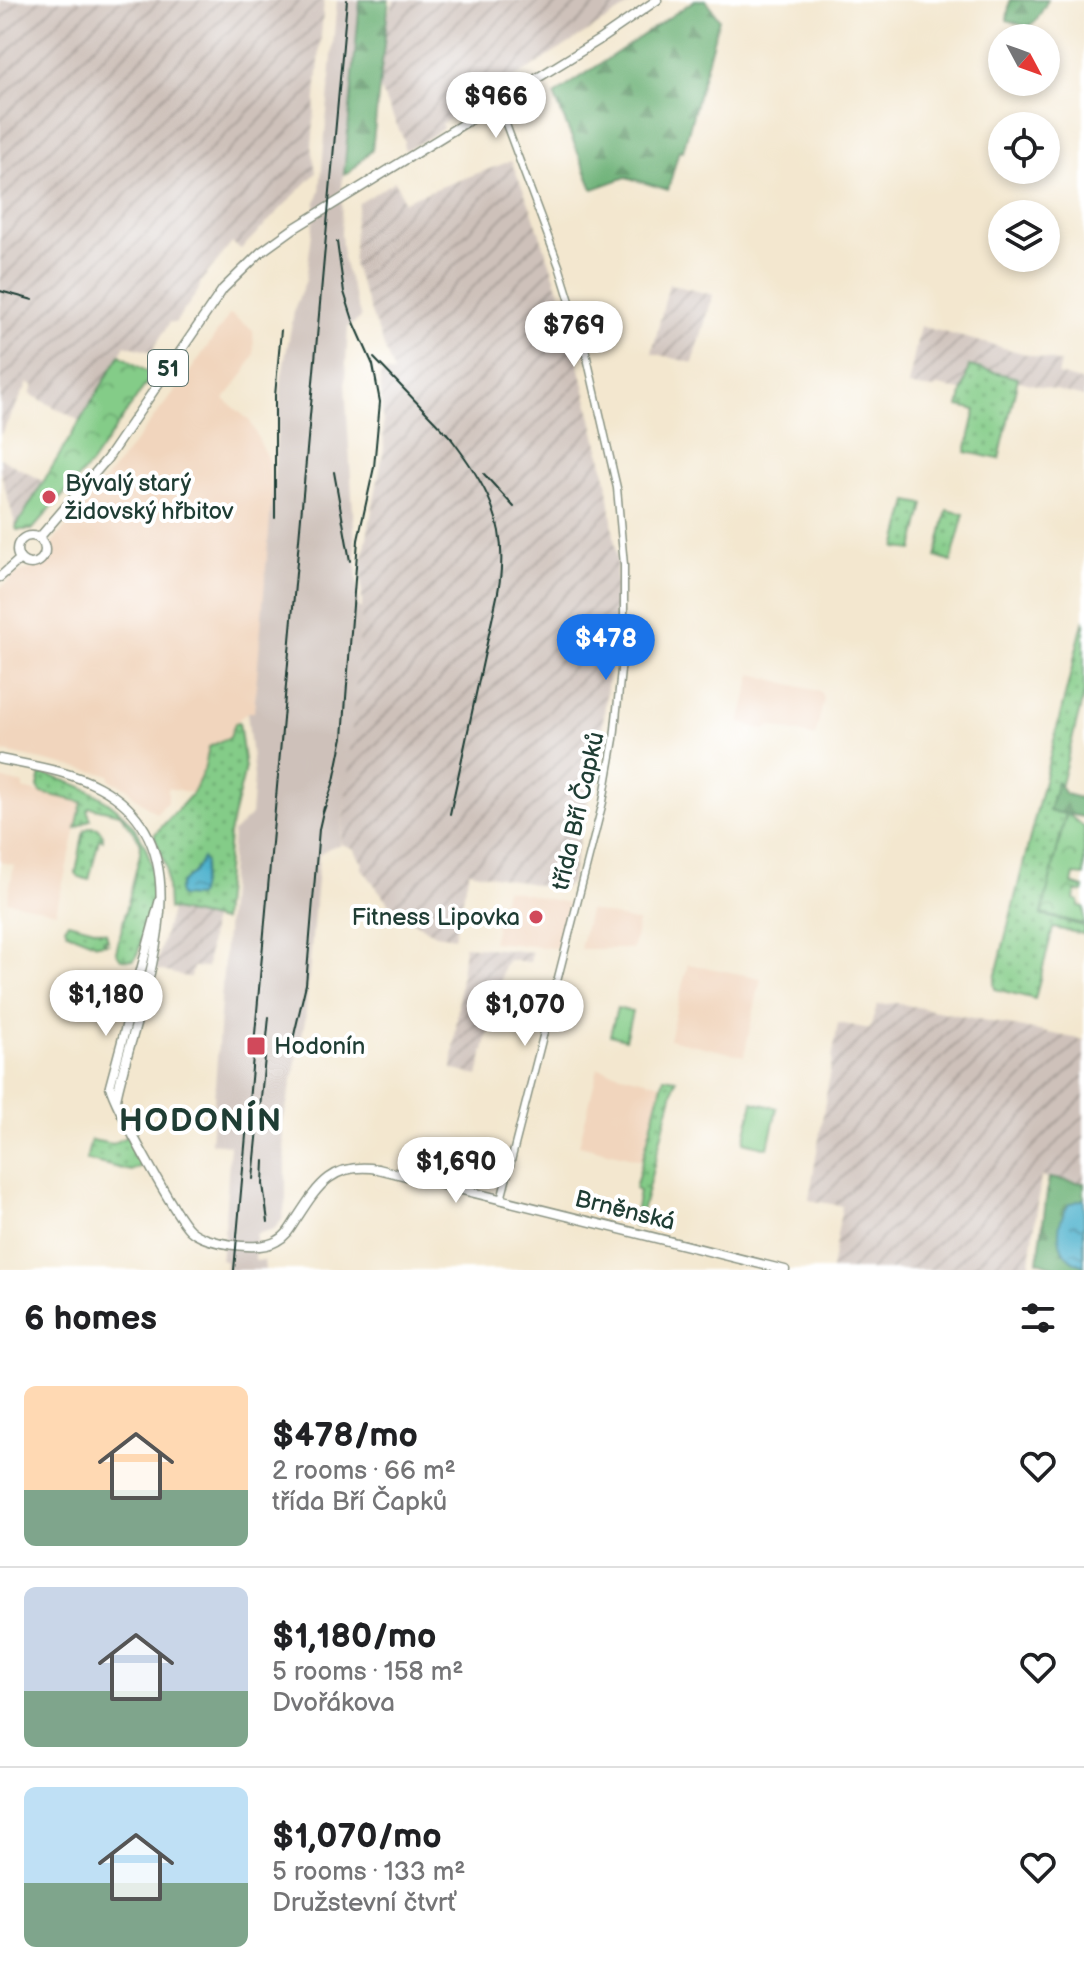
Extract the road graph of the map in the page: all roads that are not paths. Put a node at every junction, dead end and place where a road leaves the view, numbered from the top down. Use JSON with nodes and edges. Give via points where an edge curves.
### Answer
{"nodes":[{"id":1,"x":657,"y":0,"type":"edge"},
{"id":2,"x":495,"y":104,"type":"junction"},
{"id":3,"x":39,"y":538,"type":"junction"},
{"id":4,"x":20,"y":559,"type":"junction"},
{"id":5,"x":0,"y":577,"type":"edge"},
{"id":6,"x":0,"y":759,"type":"edge"},
{"id":7,"x":501,"y":1200,"type":"junction"},
{"id":8,"x":785,"y":1270,"type":"edge"}],
"edges":[{"from":1,"to":2,"type":"main road","number":"51"},
{"from":2,"to":3,"type":"main road","number":"51","via":[[261,252],[223,289],[107,459]]},
{"from":2,"to":7,"type":"street","name":"třída Bří Čapků","via":[[542,217],[586,353],[617,488],[624,565],[624,640],[603,802]]},
{"from":3,"to":4,"type":"main road","number":"51","via":[[20,540]]},
{"from":3,"to":4,"type":"main road","number":"51","via":[[45,548],[40,560],[30,564]]},
{"from":4,"to":5,"type":"main road","number":"51"},
{"from":6,"to":7,"type":"main road","name":"Brněnská","via":[[86,780],[106,791],[124,804],[153,846],[162,919],[116,1099],[185,1225],[222,1243],[269,1245],[291,1229],[320,1185],[351,1168],[378,1169]]},
{"from":7,"to":8,"type":"main road","name":"Brněnská"}]}
